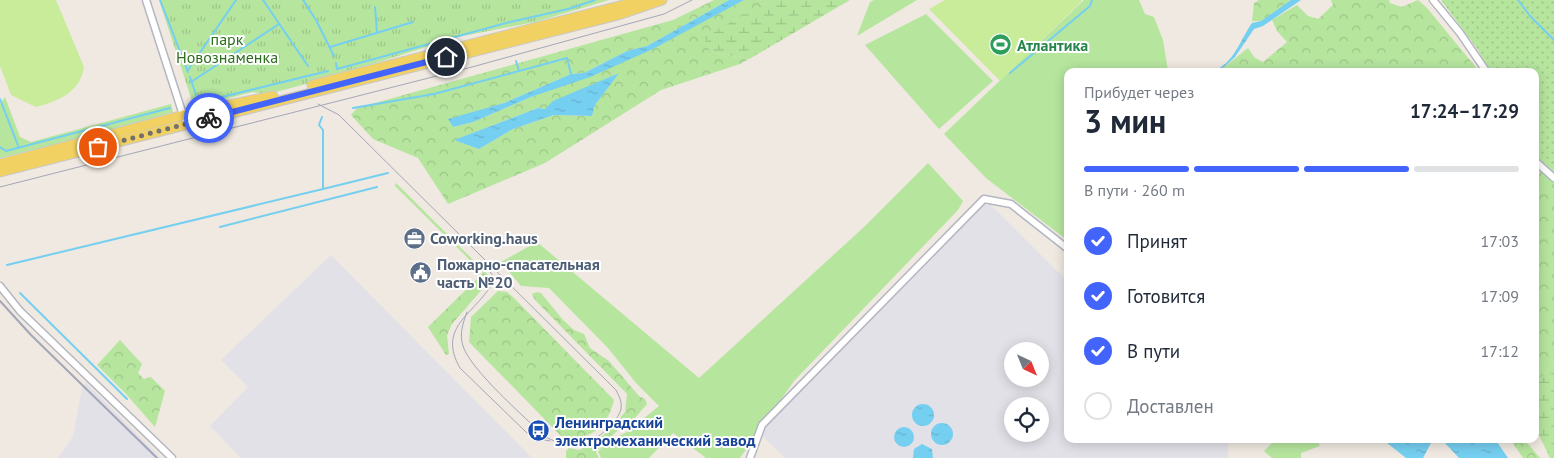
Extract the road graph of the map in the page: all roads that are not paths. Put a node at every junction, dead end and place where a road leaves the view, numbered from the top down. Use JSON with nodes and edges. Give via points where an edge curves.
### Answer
{"nodes":[{"id":1,"x":146,"y":0,"type":"edge"},
{"id":2,"x":643,"y":0,"type":"edge"},
{"id":3,"x":662,"y":0,"type":"edge"},
{"id":4,"x":1433,"y":0,"type":"edge"},
{"id":5,"x":1484,"y":68,"type":"edge"},
{"id":6,"x":184,"y":120,"type":"junction"},
{"id":7,"x":0,"y":164,"type":"edge"},
{"id":8,"x":1539,"y":165,"type":"edge"},
{"id":9,"x":0,"y":172,"type":"edge"},
{"id":10,"x":1554,"y":178,"type":"edge"},
{"id":11,"x":1064,"y":246,"type":"edge"},
{"id":12,"x":0,"y":286,"type":"edge"},
{"id":13,"x":172,"y":458,"type":"edge"},
{"id":14,"x":750,"y":458,"type":"edge"}],
"edges":[{"from":1,"to":6,"type":"street"},
{"from":2,"to":6,"type":"main road","via":[[265,98],[244,100]]},
{"from":3,"to":6,"type":"main road","via":[[610,17]]},
{"from":4,"to":5,"type":"street"},
{"from":6,"to":7,"type":"main road"},
{"from":6,"to":9,"type":"main road"},
{"from":8,"to":10,"type":"street"},
{"from":11,"to":14,"type":"street","via":[[1012,204],[984,198],[762,425]]},
{"from":12,"to":13,"type":"street","via":[[20,311]]}]}
